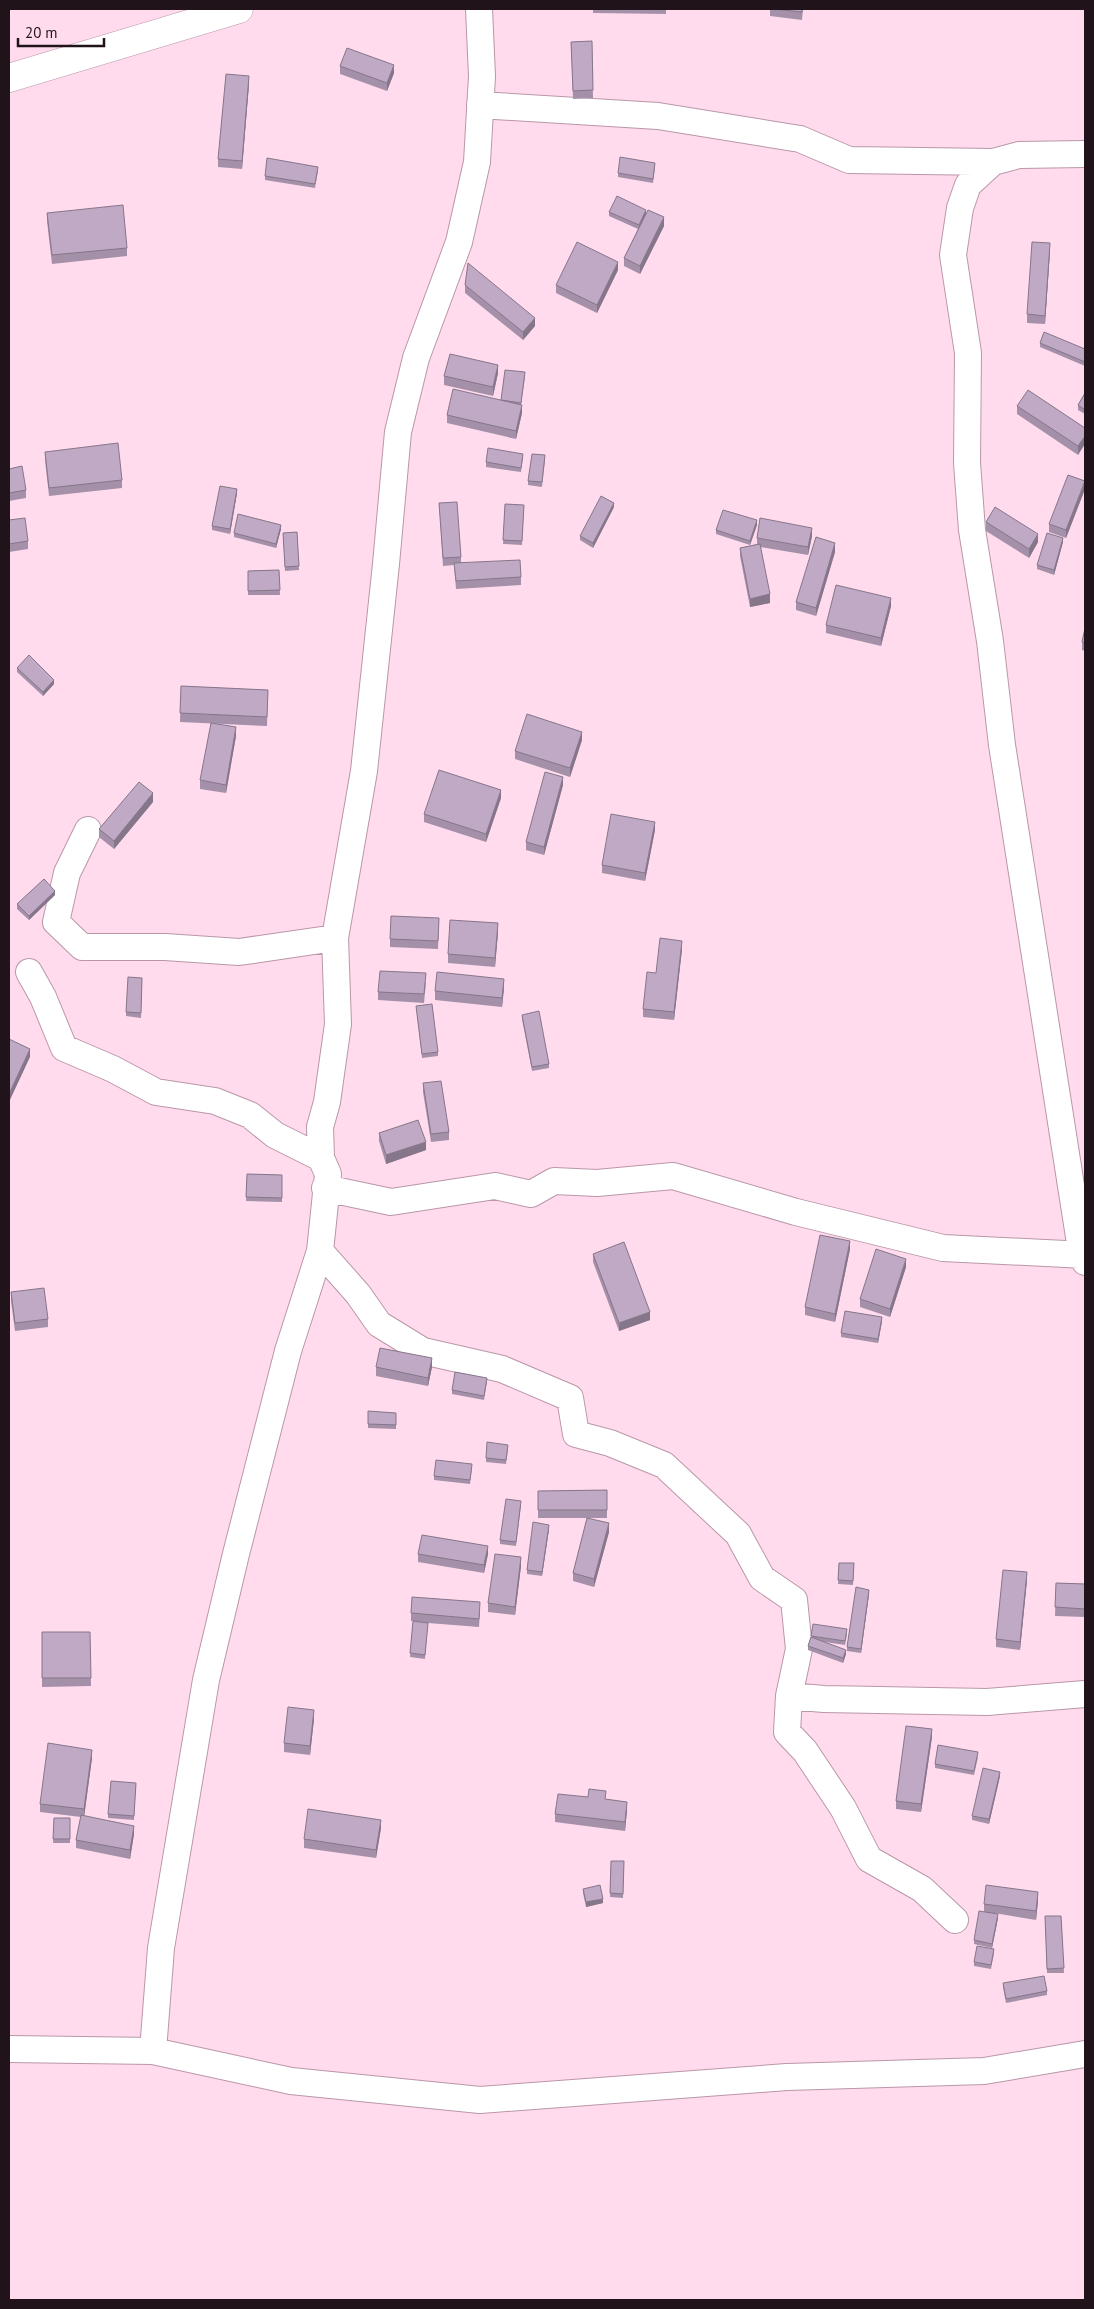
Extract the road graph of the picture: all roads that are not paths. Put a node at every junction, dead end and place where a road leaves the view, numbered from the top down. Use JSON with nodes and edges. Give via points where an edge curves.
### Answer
{"nodes":[{"id":1,"x":239,"y":9,"type":"edge"},
{"id":2,"x":478,"y":9,"type":"edge"},
{"id":3,"x":9,"y":78,"type":"edge"},
{"id":4,"x":480,"y":106,"type":"junction"},
{"id":5,"x":1085,"y":154,"type":"edge"},
{"id":6,"x":993,"y":162,"type":"junction"},
{"id":7,"x":88,"y":830,"type":"dead end"},
{"id":8,"x":334,"y":938,"type":"junction"},
{"id":9,"x":29,"y":972,"type":"dead end"},
{"id":10,"x":321,"y":1158,"type":"junction"},
{"id":11,"x":326,"y":1188,"type":"junction"},
{"id":12,"x":320,"y":1251,"type":"junction"},
{"id":13,"x":1084,"y":1258,"type":"edge"},
{"id":14,"x":1085,"y":1694,"type":"edge"},
{"id":15,"x":789,"y":1696,"type":"junction"},
{"id":16,"x":955,"y":1920,"type":"dead end"},
{"id":17,"x":9,"y":2049,"type":"edge"},
{"id":18,"x":153,"y":2051,"type":"junction"},
{"id":19,"x":1085,"y":2054,"type":"edge"}],
"edges":[{"from":1,"to":3,"type":"street"},
{"from":2,"to":4,"type":"street","via":[[482,76]]},
{"from":4,"to":6,"type":"street","via":[[658,116],[800,139],[849,160]]},
{"from":4,"to":8,"type":"street","via":[[477,162],[459,242],[416,358],[398,432],[364,771]]},
{"from":5,"to":6,"type":"street","via":[[1019,155]]},
{"from":6,"to":13,"type":"street","via":[[968,185],[960,208],[953,255],[968,353],[967,463],[972,530],[1002,745]]},
{"from":7,"to":8,"type":"street","via":[[67,873],[56,922],[82,947],[165,947],[239,952]]},
{"from":8,"to":10,"type":"street","via":[[338,1024],[327,1102],[320,1127]]},
{"from":9,"to":10,"type":"street","via":[[44,996],[64,1048],[156,1092],[215,1101],[250,1115],[275,1135]]},
{"from":10,"to":11,"type":"street","via":[[328,1174]]},
{"from":11,"to":12,"type":"street"},
{"from":11,"to":13,"type":"street","via":[[391,1202],[494,1186],[530,1194],[554,1181],[597,1183],[673,1176],[796,1212],[943,1248]]},
{"from":12,"to":15,"type":"street","via":[[358,1294],[379,1324],[423,1352],[502,1369],[570,1398],[576,1434],[610,1443],[664,1465],[738,1534],[762,1578],[794,1600],[799,1649]]},
{"from":12,"to":18,"type":"street","via":[[288,1351],[206,1680],[161,1948]]},
{"from":14,"to":15,"type":"street","via":[[987,1702]]},
{"from":15,"to":16,"type":"street","via":[[787,1732],[805,1751],[844,1808],[870,1859],[922,1889]]},
{"from":17,"to":18,"type":"street"},
{"from":18,"to":19,"type":"street","via":[[291,2081],[480,2100],[787,2077],[984,2071]]}]}
